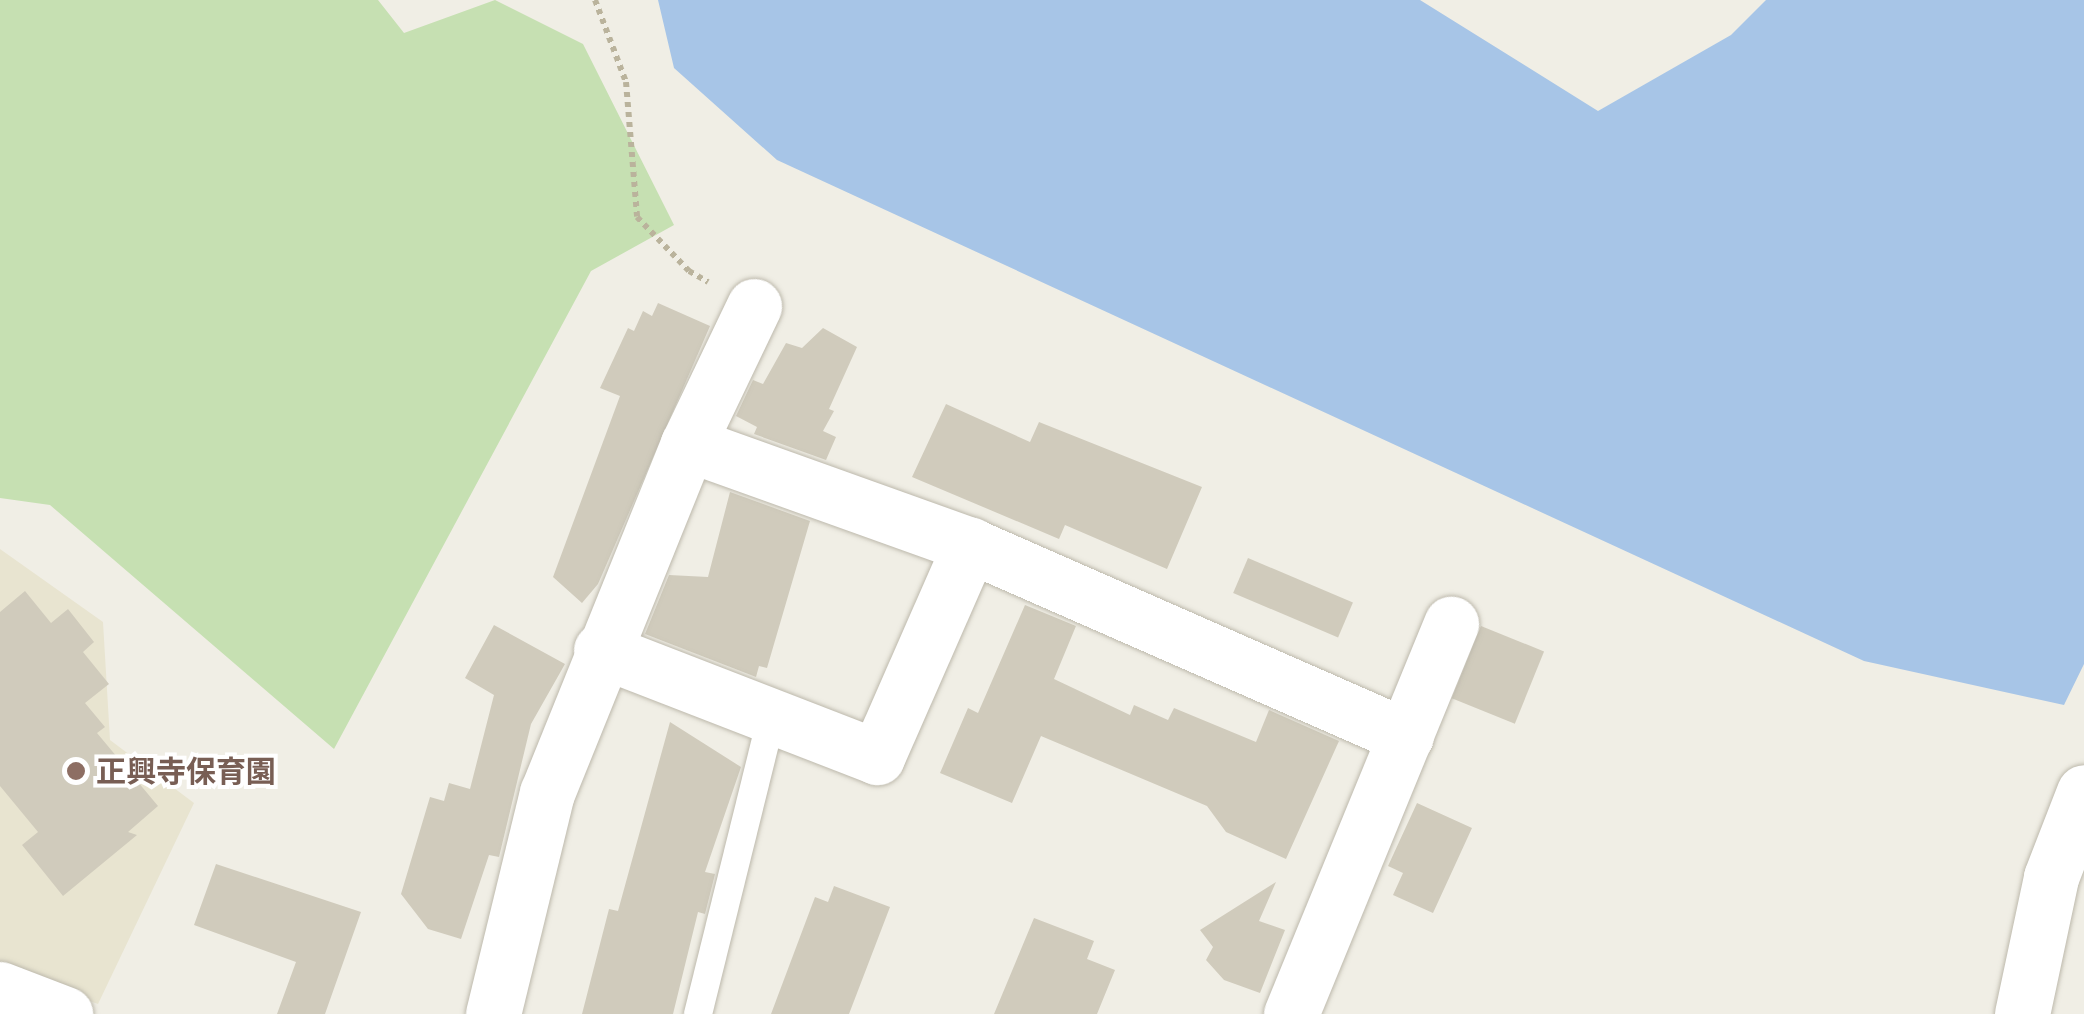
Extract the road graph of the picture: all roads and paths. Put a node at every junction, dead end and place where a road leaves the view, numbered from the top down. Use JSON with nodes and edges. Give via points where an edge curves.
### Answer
{"nodes":[{"id":1,"x":595,"y":0,"type":"edge"},
{"id":2,"x":754,"y":306,"type":"joint"},
{"id":3,"x":688,"y":444,"type":"junction"},
{"id":4,"x":970,"y":546,"type":"junction"},
{"id":5,"x":1452,"y":624,"type":"dead end"},
{"id":6,"x":601,"y":650,"type":"junction"},
{"id":7,"x":772,"y":716,"type":"junction"},
{"id":8,"x":1406,"y":736,"type":"junction"},
{"id":9,"x":2084,"y":792,"type":"edge"},
{"id":10,"x":0,"y":989,"type":"edge"},
{"id":11,"x":66,"y":1014,"type":"edge"},
{"id":12,"x":493,"y":1014,"type":"edge"},
{"id":13,"x":698,"y":1014,"type":"edge"},
{"id":14,"x":1292,"y":1014,"type":"edge"},
{"id":15,"x":2022,"y":1014,"type":"edge"}],
"edges":[{"from":1,"to":2,"type":"path","via":[[626,82],[636,217],[689,272]]},
{"from":2,"to":3,"type":"street"},
{"from":3,"to":4,"type":"street"},
{"from":3,"to":6,"type":"street"},
{"from":4,"to":7,"type":"street","via":[[877,757]]},
{"from":4,"to":8,"type":"street"},
{"from":5,"to":8,"type":"street"},
{"from":6,"to":7,"type":"street"},
{"from":6,"to":12,"type":"street","via":[[548,792]]},
{"from":7,"to":13,"type":"lane"},
{"from":8,"to":14,"type":"street"},
{"from":9,"to":15,"type":"street","via":[[2051,877]]},
{"from":10,"to":11,"type":"street"}]}
